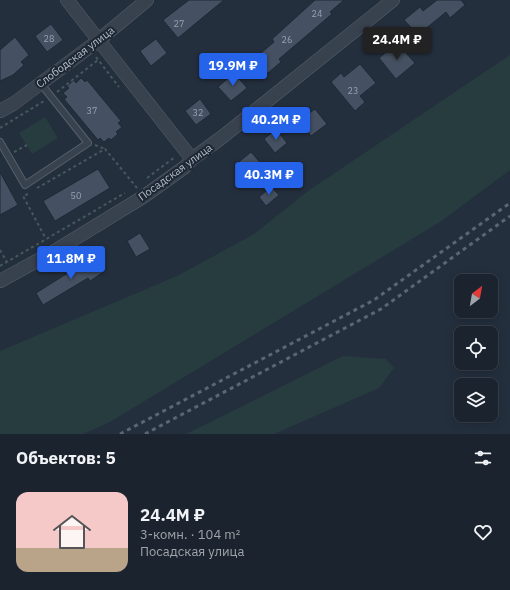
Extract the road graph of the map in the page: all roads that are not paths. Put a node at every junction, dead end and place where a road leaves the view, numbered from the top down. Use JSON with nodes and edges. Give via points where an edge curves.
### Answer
{"nodes":[{"id":1,"x":67,"y":0,"type":"edge"},
{"id":2,"x":146,"y":0,"type":"edge"},
{"id":3,"x":393,"y":0,"type":"edge"},
{"id":4,"x":99,"y":40,"type":"junction"},
{"id":5,"x":41,"y":84,"type":"junction"},
{"id":6,"x":0,"y":111,"type":"edge"},
{"id":7,"x":0,"y":142,"type":"edge"},
{"id":8,"x":189,"y":163,"type":"junction"},
{"id":9,"x":0,"y":281,"type":"edge"}],
"edges":[{"from":1,"to":4,"type":"street"},
{"from":2,"to":4,"type":"street","name":"Слободская улица"},
{"from":3,"to":8,"type":"street","name":"Посадская улица"},
{"from":4,"to":5,"type":"street","name":"Слободская улица"},
{"from":4,"to":8,"type":"street"},
{"from":5,"to":6,"type":"street","name":"Слободская улица"},
{"from":5,"to":7,"type":"lane","via":[[88,143],[25,186]]},
{"from":8,"to":9,"type":"street","name":"Посадская улица","via":[[139,192],[53,252]]}]}
